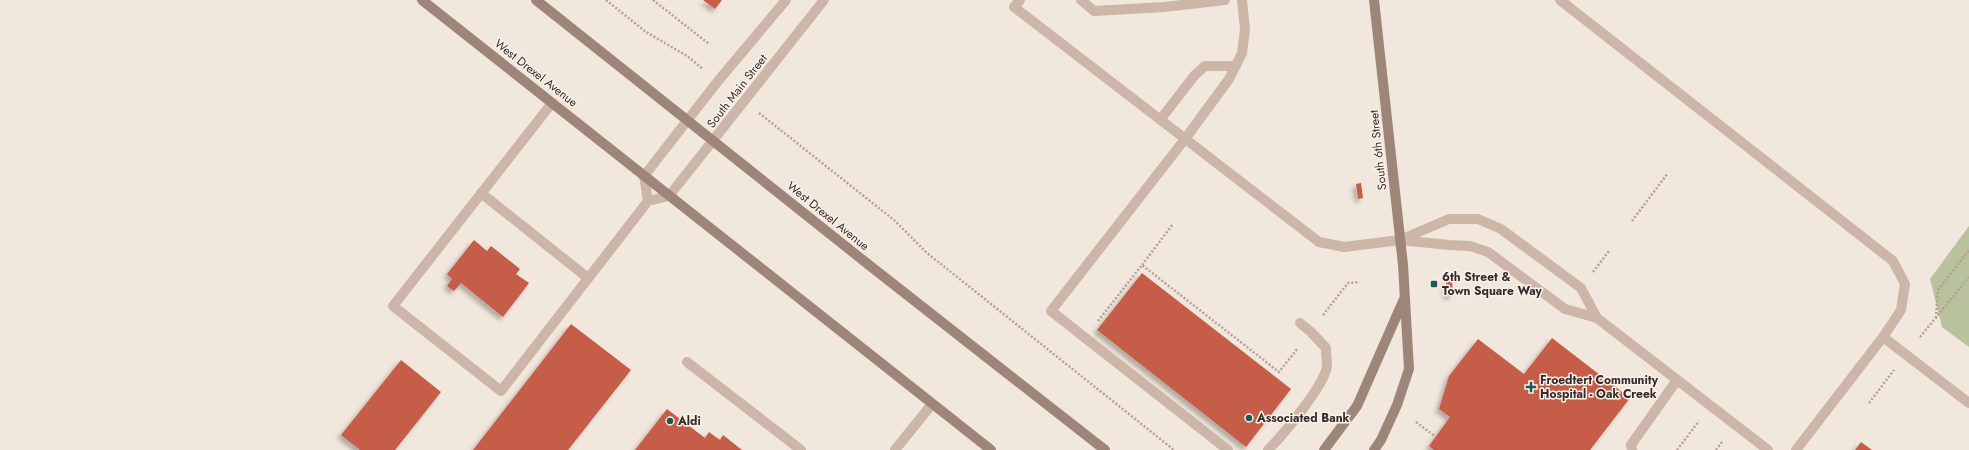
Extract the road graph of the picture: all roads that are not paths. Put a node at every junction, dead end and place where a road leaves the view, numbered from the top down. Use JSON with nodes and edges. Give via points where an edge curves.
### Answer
{"nodes":[{"id":1,"x":422,"y":0,"type":"edge"},
{"id":2,"x":536,"y":0,"type":"edge"},
{"id":3,"x":786,"y":0,"type":"edge"},
{"id":4,"x":824,"y":0,"type":"edge"},
{"id":5,"x":1020,"y":0,"type":"edge"},
{"id":6,"x":1081,"y":0,"type":"edge"},
{"id":7,"x":1225,"y":0,"type":"edge"},
{"id":8,"x":1242,"y":0,"type":"edge"},
{"id":9,"x":1374,"y":0,"type":"edge"},
{"id":10,"x":1560,"y":0,"type":"edge"},
{"id":11,"x":1236,"y":66,"type":"junction"},
{"id":12,"x":552,"y":103,"type":"junction"},
{"id":13,"x":687,"y":120,"type":"junction"},
{"id":14,"x":1160,"y":120,"type":"junction"},
{"id":15,"x":1185,"y":139,"type":"junction"},
{"id":16,"x":714,"y":141,"type":"junction"},
{"id":17,"x":644,"y":176,"type":"junction"},
{"id":18,"x":481,"y":193,"type":"junction"},
{"id":19,"x":670,"y":196,"type":"junction"},
{"id":20,"x":648,"y":201,"type":"junction"},
{"id":21,"x":1400,"y":240,"type":"junction"},
{"id":22,"x":588,"y":278,"type":"junction"},
{"id":23,"x":1405,"y":298,"type":"junction"},
{"id":24,"x":1597,"y":318,"type":"junction"},
{"id":25,"x":1300,"y":323,"type":"dead end"},
{"id":26,"x":1883,"y":336,"type":"junction"},
{"id":27,"x":688,"y":362,"type":"dead end"},
{"id":28,"x":1677,"y":380,"type":"junction"},
{"id":29,"x":1969,"y":403,"type":"edge"},
{"id":30,"x":932,"y":404,"type":"junction"},
{"id":31,"x":801,"y":450,"type":"edge"},
{"id":32,"x":895,"y":450,"type":"edge"},
{"id":33,"x":991,"y":450,"type":"edge"},
{"id":34,"x":1105,"y":450,"type":"edge"},
{"id":35,"x":1228,"y":450,"type":"edge"},
{"id":36,"x":1268,"y":450,"type":"edge"},
{"id":37,"x":1324,"y":450,"type":"edge"},
{"id":38,"x":1374,"y":450,"type":"edge"},
{"id":39,"x":1632,"y":450,"type":"edge"},
{"id":40,"x":1768,"y":450,"type":"edge"},
{"id":41,"x":1796,"y":450,"type":"edge"}],
"edges":[{"from":1,"to":12,"type":"street","name":"West Drexel Avenue"},
{"from":2,"to":13,"type":"street","name":"West Drexel Avenue"},
{"from":3,"to":13,"type":"street","name":"South Main Street"},
{"from":4,"to":16,"type":"street","name":"South Main Street"},
{"from":5,"to":14,"type":"street","via":[[1014,7]]},
{"from":6,"to":7,"type":"street","via":[[1094,11]]},
{"from":8,"to":11,"type":"street","via":[[1245,29],[1242,53]]},
{"from":9,"to":21,"type":"street","name":"South 6th Street"},
{"from":10,"to":26,"type":"street","via":[[1893,261],[1905,284],[1901,310]]},
{"from":11,"to":14,"type":"street","via":[[1205,66],[1194,76]]},
{"from":11,"to":15,"type":"street"},
{"from":12,"to":17,"type":"street","name":"West Drexel Avenue"},
{"from":12,"to":18,"type":"street"},
{"from":13,"to":16,"type":"street","name":"West Drexel Avenue"},
{"from":13,"to":17,"type":"street","name":"South Main Street"},
{"from":14,"to":15,"type":"street"},
{"from":15,"to":21,"type":"street","via":[[1319,242],[1344,247]]},
{"from":15,"to":35,"type":"street","via":[[1051,312]]},
{"from":16,"to":19,"type":"street","name":"South Main Street"},
{"from":16,"to":34,"type":"street","name":"West Drexel Avenue"},
{"from":17,"to":19,"type":"street","name":"West Drexel Avenue"},
{"from":17,"to":20,"type":"street"},
{"from":18,"to":22,"type":"street"},
{"from":18,"to":22,"type":"street","via":[[393,306],[501,391]]},
{"from":19,"to":20,"type":"street"},
{"from":19,"to":30,"type":"street","name":"West Drexel Avenue"},
{"from":20,"to":22,"type":"street"},
{"from":21,"to":23,"type":"street","name":"South 6th Street"},
{"from":21,"to":24,"type":"street","via":[[1470,246],[1488,252],[1565,309]]},
{"from":21,"to":24,"type":"street","via":[[1449,219],[1478,219],[1501,229],[1581,288]]},
{"from":23,"to":37,"type":"street","name":"South 6th Street","via":[[1357,406]]},
{"from":23,"to":38,"type":"street","name":"South 6th Street","via":[[1409,369],[1397,405]]},
{"from":24,"to":28,"type":"street"},
{"from":25,"to":36,"type":"street","via":[[1326,348],[1327,367],[1320,383]]},
{"from":26,"to":29,"type":"street"},
{"from":26,"to":41,"type":"street"},
{"from":27,"to":31,"type":"street"},
{"from":28,"to":39,"type":"street","via":[[1631,444]]},
{"from":28,"to":40,"type":"street"},
{"from":30,"to":32,"type":"street"},
{"from":30,"to":33,"type":"street","name":"West Drexel Avenue"}]}
